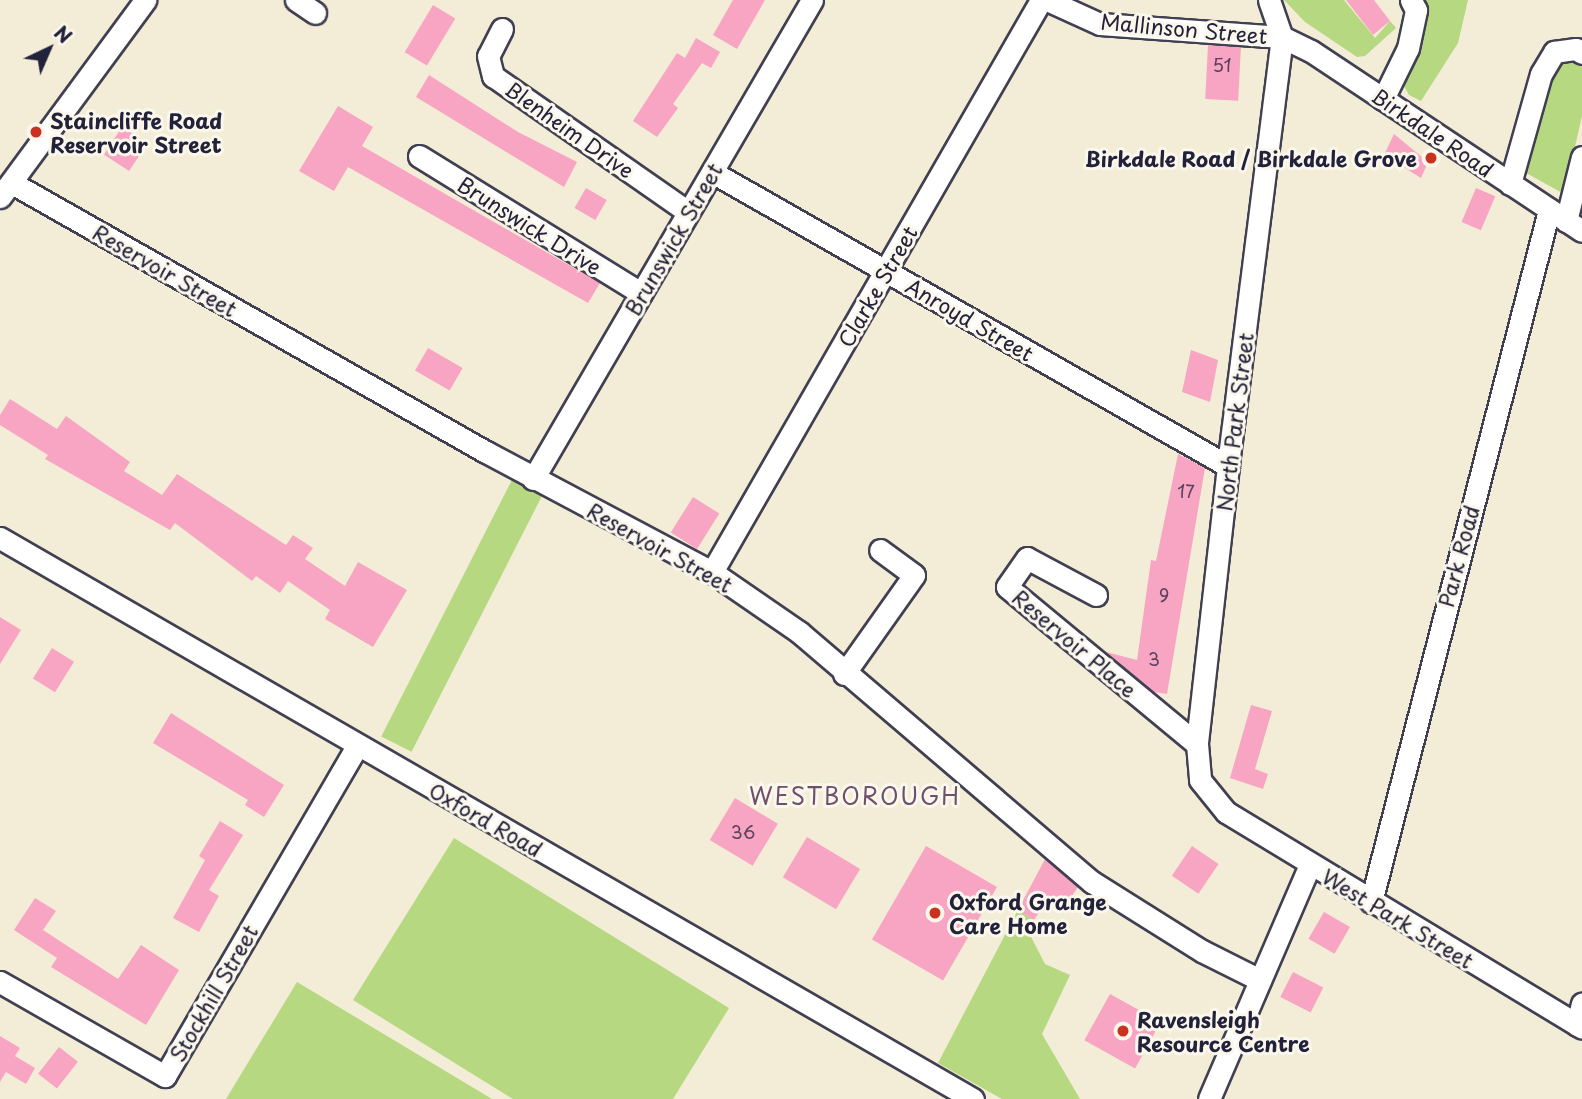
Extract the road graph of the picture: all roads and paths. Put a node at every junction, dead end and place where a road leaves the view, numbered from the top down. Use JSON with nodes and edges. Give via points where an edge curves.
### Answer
{"nodes":[{"id":1,"x":145,"y":0,"type":"edge"},
{"id":2,"x":296,"y":0,"type":"edge"},
{"id":3,"x":812,"y":0,"type":"edge"},
{"id":4,"x":1041,"y":0,"type":"edge"},
{"id":5,"x":1047,"y":0,"type":"edge"},
{"id":6,"x":1269,"y":0,"type":"edge"},
{"id":7,"x":1411,"y":0,"type":"edge"},
{"id":8,"x":315,"y":13,"type":"dead end"},
{"id":9,"x":502,"y":29,"type":"dead end"},
{"id":10,"x":1282,"y":37,"type":"junction"},
{"id":11,"x":1582,"y":53,"type":"edge"},
{"id":12,"x":1383,"y":99,"type":"junction"},
{"id":13,"x":419,"y":156,"type":"dead end"},
{"id":14,"x":1582,"y":157,"type":"edge"},
{"id":15,"x":712,"y":172,"type":"junction"},
{"id":16,"x":1510,"y":184,"type":"junction"},
{"id":17,"x":6,"y":190,"type":"edge"},
{"id":18,"x":688,"y":212,"type":"junction"},
{"id":19,"x":1566,"y":221,"type":"edge"},
{"id":20,"x":885,"y":271,"type":"junction"},
{"id":21,"x":642,"y":293,"type":"junction"},
{"id":22,"x":1228,"y":466,"type":"junction"},
{"id":23,"x":533,"y":478,"type":"junction"},
{"id":24,"x":0,"y":538,"type":"edge"},
{"id":25,"x":880,"y":550,"type":"dead end"},
{"id":26,"x":712,"y":572,"type":"junction"},
{"id":27,"x":1096,"y":595,"type":"dead end"},
{"id":28,"x":844,"y":674,"type":"junction"},
{"id":29,"x":1197,"y":744,"type":"junction"},
{"id":30,"x":357,"y":746,"type":"junction"},
{"id":31,"x":1217,"y":803,"type":"joint"},
{"id":32,"x":1310,"y":865,"type":"junction"},
{"id":33,"x":1371,"y":902,"type":"junction"},
{"id":34,"x":1260,"y":980,"type":"junction"},
{"id":35,"x":0,"y":982,"type":"edge"},
{"id":36,"x":1580,"y":1019,"type":"edge"},
{"id":37,"x":973,"y":1099,"type":"edge"},
{"id":38,"x":1209,"y":1099,"type":"edge"}],
"edges":[{"from":1,"to":17,"type":"street"},
{"from":2,"to":8,"type":"street"},
{"from":3,"to":15,"type":"street","name":"Brunswick Street"},
{"from":4,"to":20,"type":"street","name":"Clarke Street"},
{"from":5,"to":10,"type":"street","name":"Mallinson Street","via":[[1100,23]]},
{"from":6,"to":10,"type":"street"},
{"from":7,"to":12,"type":"street","via":[[1416,10],[1408,48]]},
{"from":9,"to":18,"type":"street","name":"Blenheim Drive","via":[[488,56],[493,76]]},
{"from":10,"to":12,"type":"street","name":"Birkdale Road"},
{"from":10,"to":22,"type":"street","name":"North Park Street"},
{"from":11,"to":16,"type":"street","via":[[1576,48],[1554,52],[1541,74]]},
{"from":12,"to":16,"type":"street","name":"Birkdale Road"},
{"from":13,"to":21,"type":"street","name":"Brunswick Drive"},
{"from":14,"to":19,"type":"street","name":"Park Road"},
{"from":15,"to":18,"type":"street","name":"Brunswick Street"},
{"from":15,"to":20,"type":"street","name":"Anroyd Street"},
{"from":16,"to":19,"type":"street","name":"Birkdale Road"},
{"from":17,"to":23,"type":"street","name":"Reservoir Street"},
{"from":18,"to":21,"type":"street","name":"Brunswick Street"},
{"from":19,"to":33,"type":"street","name":"Park Road"},
{"from":20,"to":22,"type":"street","name":"Anroyd Street"},
{"from":20,"to":26,"type":"street","name":"Clarke Street"},
{"from":21,"to":23,"type":"street","name":"Brunswick Street"},
{"from":22,"to":29,"type":"street","name":"North Park Street"},
{"from":23,"to":26,"type":"street","name":"Reservoir Street"},
{"from":24,"to":30,"type":"street","name":"Oxford Road"},
{"from":25,"to":28,"type":"street","via":[[914,575]]},
{"from":26,"to":28,"type":"street","name":"Reservoir Street","via":[[799,632]]},
{"from":27,"to":29,"type":"street","name":"Reservoir Place","via":[[1027,558],[1007,587]]},
{"from":28,"to":34,"type":"street","name":"Reservoir Street","via":[[1092,882],[1202,951]]},
{"from":29,"to":31,"type":"street","name":"North Park Street","via":[[1200,780]]},
{"from":30,"to":35,"type":"street","name":"Stockhill Street","via":[[165,1076]]},
{"from":30,"to":37,"type":"street","name":"Oxford Road"},
{"from":31,"to":32,"type":"street","name":"West Park Street"},
{"from":32,"to":33,"type":"street","name":"West Park Street"},
{"from":32,"to":34,"type":"street"},
{"from":33,"to":36,"type":"street","name":"West Park Street"},
{"from":34,"to":38,"type":"street"}]}
